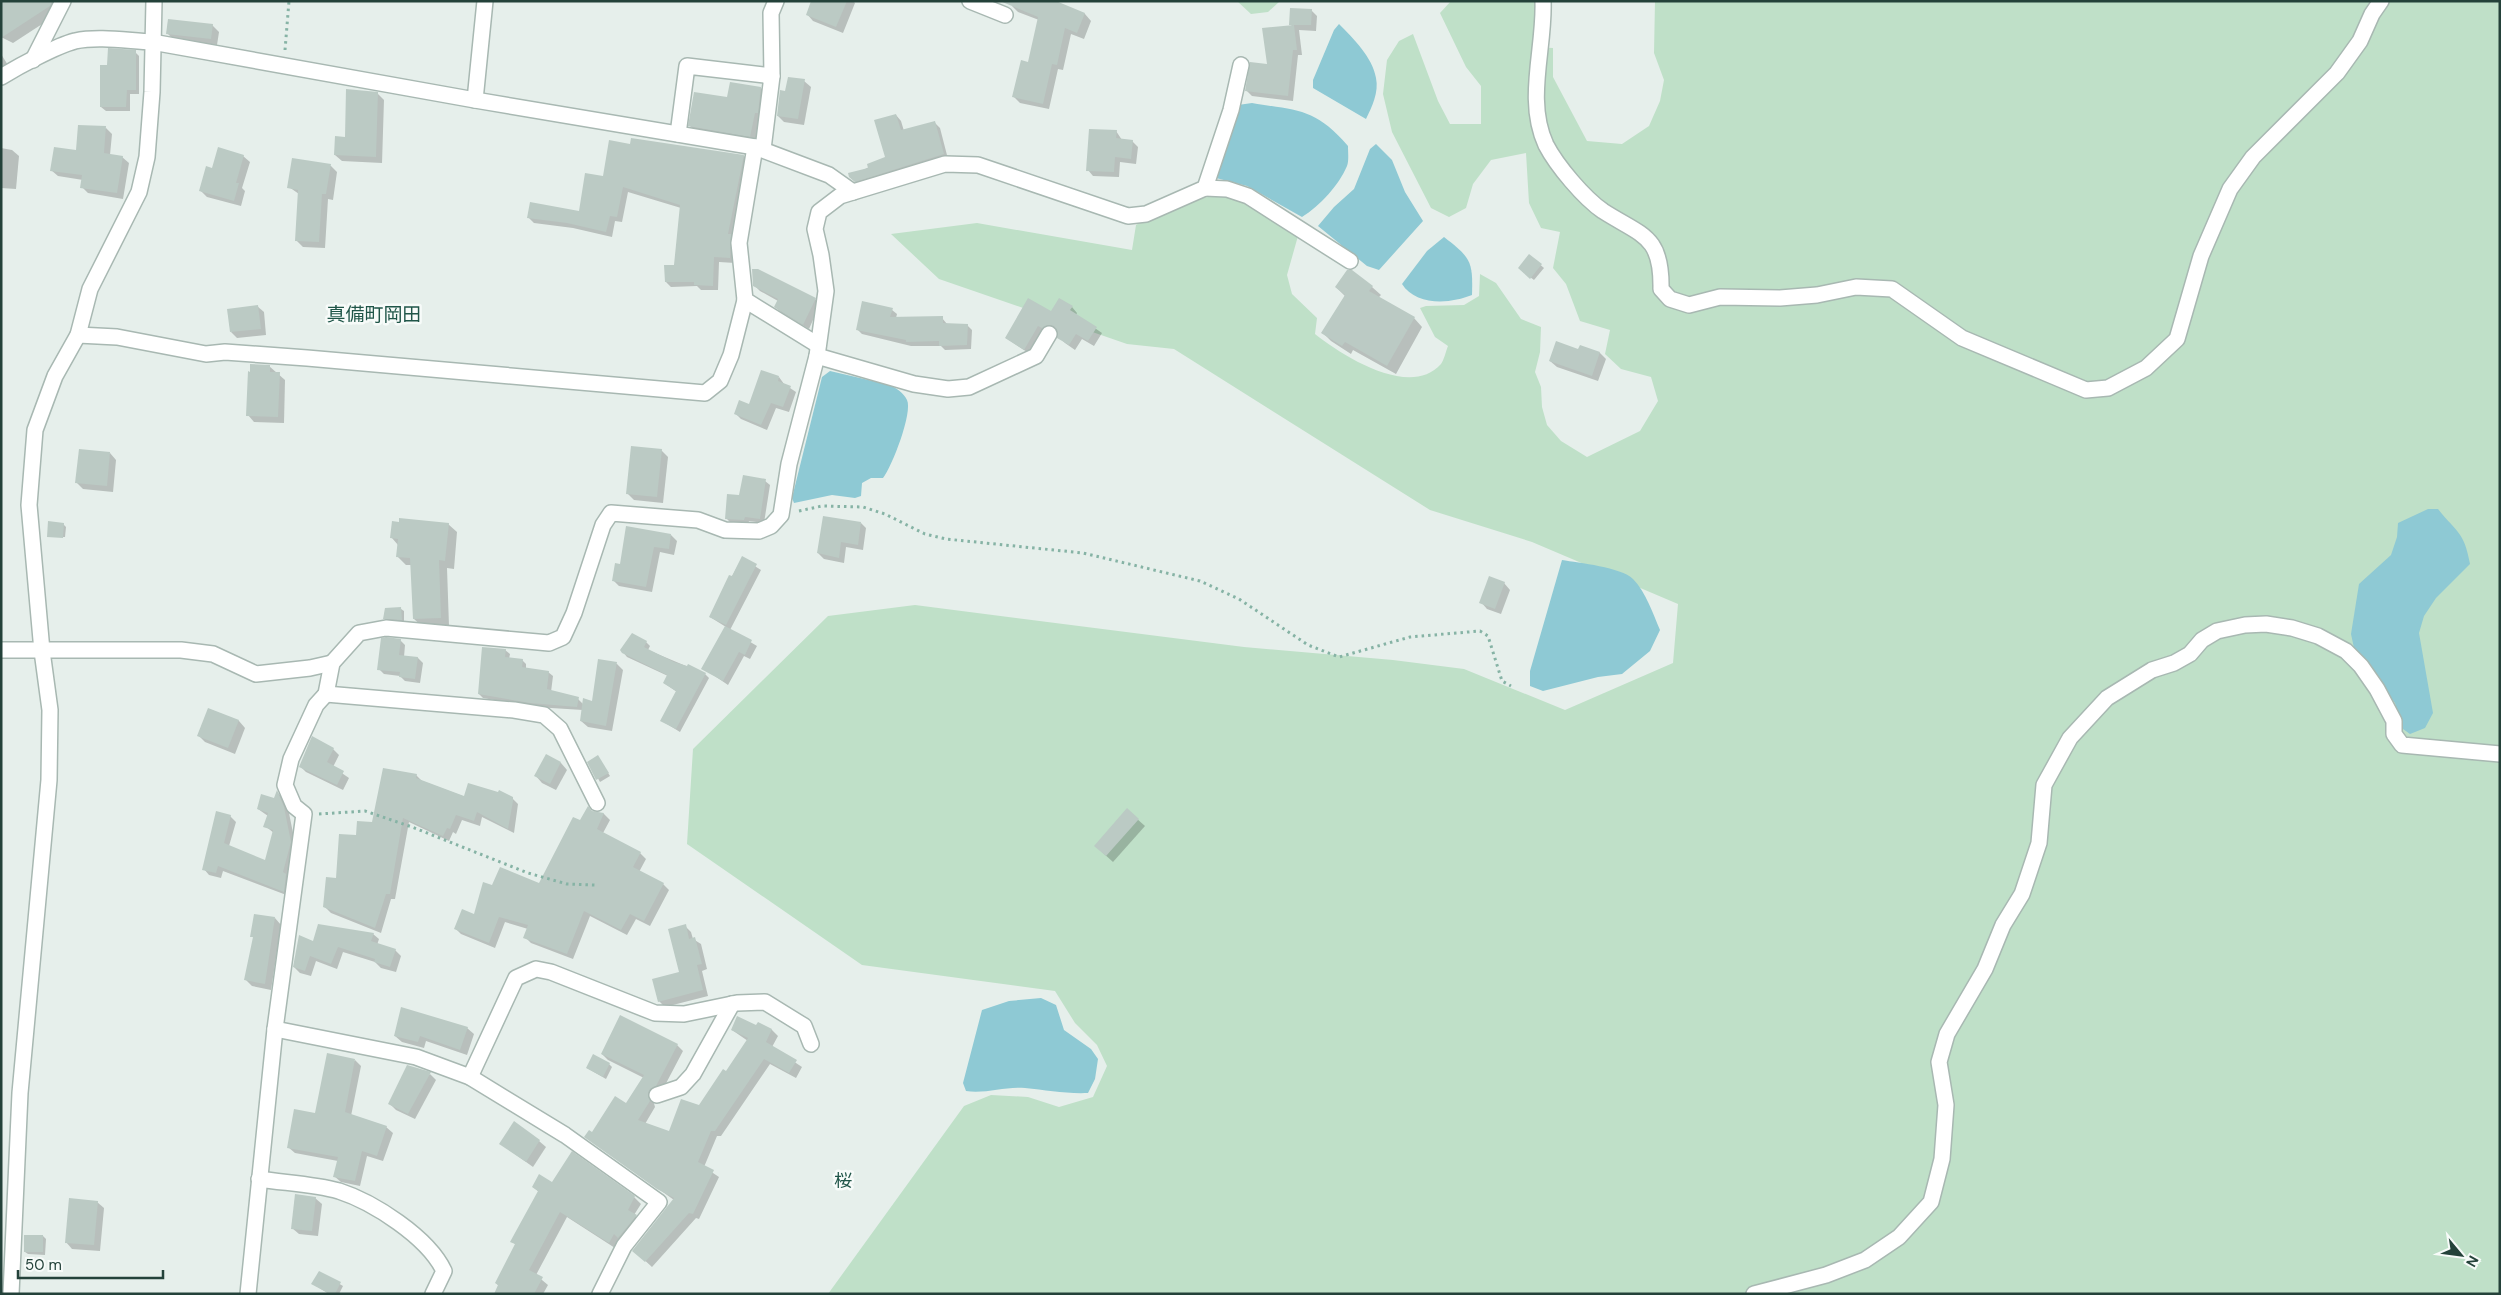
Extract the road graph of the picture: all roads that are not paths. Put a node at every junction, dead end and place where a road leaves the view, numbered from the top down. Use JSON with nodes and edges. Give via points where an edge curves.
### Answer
{"nodes":[{"id":1,"x":63,"y":1,"type":"edge"},
{"id":2,"x":154,"y":1,"type":"edge"},
{"id":3,"x":485,"y":1,"type":"edge"},
{"id":4,"x":776,"y":1,"type":"edge"},
{"id":5,"x":970,"y":1,"type":"edge"},
{"id":6,"x":1543,"y":1,"type":"edge"},
{"id":7,"x":2381,"y":1,"type":"edge"},
{"id":8,"x":1005,"y":15,"type":"dead end"},
{"id":9,"x":152,"y":42,"type":"junction"},
{"id":10,"x":34,"y":60,"type":"junction"},
{"id":11,"x":1241,"y":65,"type":"dead end"},
{"id":12,"x":1,"y":76,"type":"edge"},
{"id":13,"x":772,"y":76,"type":"junction"},
{"id":14,"x":475,"y":100,"type":"junction"},
{"id":15,"x":678,"y":134,"type":"junction"},
{"id":16,"x":759,"y":148,"type":"junction"},
{"id":17,"x":1205,"y":188,"type":"junction"},
{"id":18,"x":853,"y":192,"type":"junction"},
{"id":19,"x":1350,"y":261,"type":"dead end"},
{"id":20,"x":745,"y":300,"type":"junction"},
{"id":21,"x":1049,"y":334,"type":"dead end"},
{"id":22,"x":78,"y":335,"type":"junction"},
{"id":23,"x":818,"y":351,"type":"junction"},
{"id":24,"x":1,"y":650,"type":"edge"},
{"id":25,"x":42,"y":651,"type":"junction"},
{"id":26,"x":332,"y":663,"type":"junction"},
{"id":27,"x":326,"y":694,"type":"junction"},
{"id":28,"x":2500,"y":754,"type":"edge"},
{"id":29,"x":597,"y":803,"type":"dead end"},
{"id":30,"x":732,"y":1004,"type":"junction"},
{"id":31,"x":275,"y":1029,"type":"junction"},
{"id":32,"x":811,"y":1044,"type":"dead end"},
{"id":33,"x":470,"y":1077,"type":"junction"},
{"id":34,"x":657,"y":1095,"type":"dead end"},
{"id":35,"x":259,"y":1179,"type":"junction"},
{"id":36,"x":11,"y":1294,"type":"edge"},
{"id":37,"x":248,"y":1294,"type":"edge"},
{"id":38,"x":433,"y":1294,"type":"edge"},
{"id":39,"x":600,"y":1294,"type":"edge"},
{"id":40,"x":1754,"y":1294,"type":"edge"}],
"edges":[{"from":1,"to":10,"type":"street"},
{"from":2,"to":9,"type":"street"},
{"from":3,"to":14,"type":"street"},
{"from":4,"to":13,"type":"street","via":[[771,13]]},
{"from":5,"to":8,"type":"street"},
{"from":6,"to":7,"type":"street","via":[[1536,92],[1538,116],[1546,144],[1563,168],[1602,210],[1647,237],[1661,265],[1661,289],[1670,299],[1690,305],[1720,297],[1780,298],[1817,296],[1856,287],[1892,289],[1962,338],[2086,390],[2108,388],[2146,368],[2176,339],[2201,256],[2230,189],[2253,157],[2337,73],[2360,41]]},
{"from":9,"to":10,"type":"street","via":[[75,41]]},
{"from":9,"to":14,"type":"street"},
{"from":9,"to":22,"type":"street","via":[[147,156],[139,192],[90,289]]},
{"from":10,"to":12,"type":"street"},
{"from":11,"to":17,"type":"street","via":[[1231,110]]},
{"from":13,"to":15,"type":"street","via":[[687,66]]},
{"from":13,"to":16,"type":"street"},
{"from":14,"to":15,"type":"street"},
{"from":15,"to":16,"type":"street"},
{"from":16,"to":18,"type":"street","via":[[829,175]]},
{"from":16,"to":20,"type":"street","via":[[739,243]]},
{"from":17,"to":18,"type":"street","via":[[1146,214],[1128,216],[978,164],[945,164]]},
{"from":17,"to":19,"type":"street","via":[[1227,189],[1248,196]]},
{"from":18,"to":23,"type":"street","via":[[840,196],[819,212],[815,228],[826,291]]},
{"from":20,"to":22,"type":"street","via":[[731,355],[720,381],[705,392],[298,357],[226,352],[206,354],[117,337]]},
{"from":20,"to":23,"type":"street"},
{"from":21,"to":23,"type":"street","via":[[1036,356],[969,387],[914,384]]},
{"from":22,"to":25,"type":"street","via":[[55,376],[36,430],[29,505]]},
{"from":23,"to":26,"type":"street","via":[[789,464],[781,515],[771,526],[759,531],[724,530],[698,520],[611,513],[603,525],[563,637],[549,643],[386,628],[359,633]]},
{"from":24,"to":25,"type":"street"},
{"from":25,"to":26,"type":"street","via":[[181,650],[213,654],[256,674]]},
{"from":25,"to":36,"type":"street","via":[[50,710],[48,780],[20,1092]]},
{"from":26,"to":27,"type":"street"},
{"from":27,"to":29,"type":"street","via":[[544,715],[560,729]]},
{"from":27,"to":31,"type":"street","via":[[316,706],[290,758],[287,776],[286,785],[294,806],[304,814]]},
{"from":28,"to":40,"type":"street","via":[[2402,745],[2394,734],[2394,721],[2377,689],[2346,651],[2318,636],[2266,624],[2217,631],[2202,640],[2190,654],[2152,670],[2107,698],[2070,738],[2044,785],[2039,843],[2022,894],[2003,925],[1985,969],[1947,1034],[1939,1062],[1946,1105],[1942,1159],[1931,1202],[1899,1237],[1865,1260],[1826,1275]]},
{"from":30,"to":32,"type":"street","via":[[765,1002],[804,1026]]},
{"from":30,"to":33,"type":"street","via":[[684,1014],[655,1013],[536,969],[516,978]]},
{"from":30,"to":34,"type":"street","via":[[682,1088]]},
{"from":31,"to":33,"type":"street","via":[[416,1058]]},
{"from":31,"to":35,"type":"street"},
{"from":33,"to":39,"type":"street","via":[[535,1115],[659,1202],[624,1246]]},
{"from":35,"to":37,"type":"street"},
{"from":35,"to":38,"type":"street","via":[[339,1191],[385,1213],[439,1261],[444,1271]]}]}
